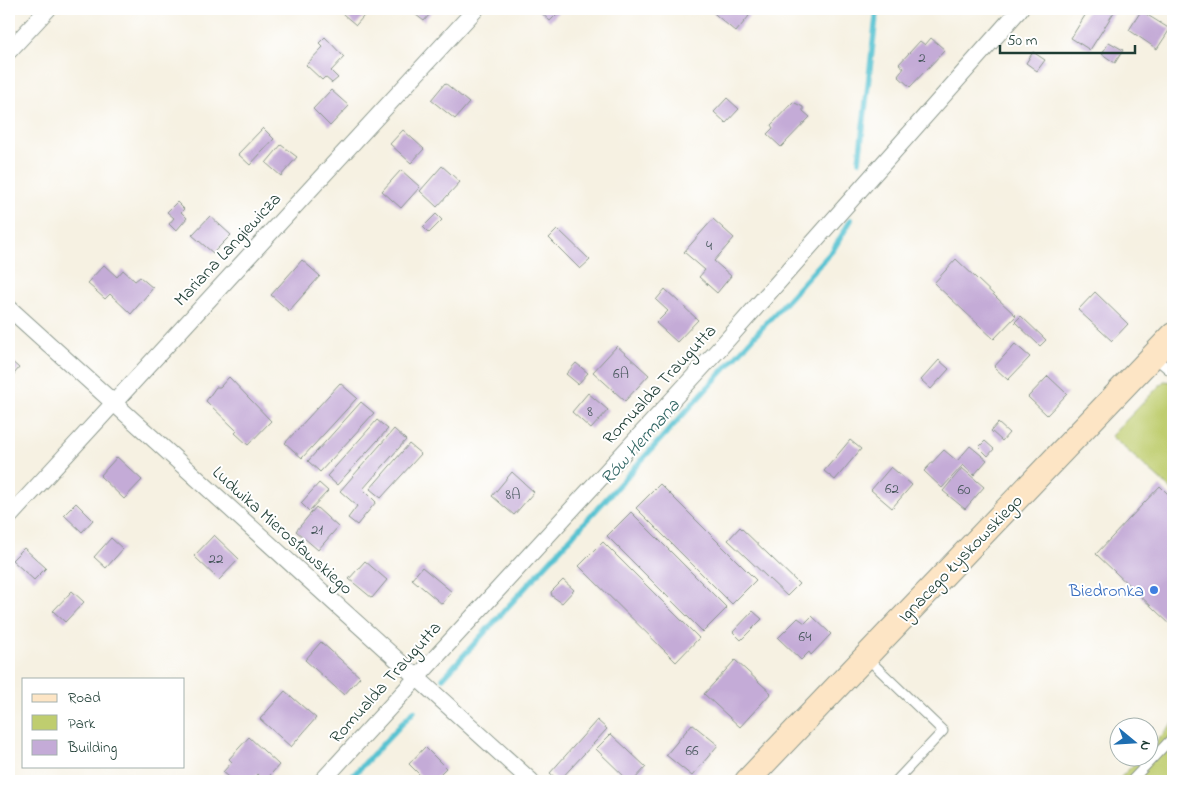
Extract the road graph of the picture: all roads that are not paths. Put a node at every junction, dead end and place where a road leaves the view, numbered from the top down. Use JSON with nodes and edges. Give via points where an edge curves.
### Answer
{"nodes":[{"id":1,"x":48,"y":9,"type":"edge"},
{"id":2,"x":476,"y":9,"type":"edge"},
{"id":3,"x":1020,"y":9,"type":"edge"},
{"id":4,"x":9,"y":51,"type":"edge"},
{"id":5,"x":9,"y":308,"type":"edge"},
{"id":6,"x":1173,"y":335,"type":"edge"},
{"id":7,"x":1153,"y":356,"type":"junction"},
{"id":8,"x":1173,"y":373,"type":"edge"},
{"id":9,"x":112,"y":402,"type":"junction"},
{"id":10,"x":9,"y":517,"type":"edge"},
{"id":11,"x":866,"y":657,"type":"junction"},
{"id":12,"x":416,"y":678,"type":"junction"},
{"id":13,"x":1173,"y":737,"type":"edge"},
{"id":14,"x":322,"y":781,"type":"edge"},
{"id":15,"x":531,"y":781,"type":"edge"},
{"id":16,"x":747,"y":781,"type":"edge"},
{"id":17,"x":896,"y":781,"type":"edge"},
{"id":18,"x":1131,"y":781,"type":"edge"}],
"edges":[{"from":1,"to":4,"type":"street"},
{"from":2,"to":9,"type":"street","name":"Mariana Langiewicza"},
{"from":3,"to":12,"type":"street","name":"Romualda Traugutta","via":[[719,349]]},
{"from":5,"to":9,"type":"street","name":"Ludwika Mierosławskiego"},
{"from":6,"to":7,"type":"street","name":"Ignacego Łyskowskiego"},
{"from":7,"to":8,"type":"lane"},
{"from":7,"to":11,"type":"street","name":"Ignacego Łyskowskiego"},
{"from":9,"to":10,"type":"street","name":"Mariana Langiewicza"},
{"from":9,"to":12,"type":"street","name":"Ludwika Mierosławskiego"},
{"from":11,"to":16,"type":"street","name":"Ignacego Łyskowskiego"},
{"from":11,"to":17,"type":"lane","via":[[943,731]]},
{"from":12,"to":14,"type":"street","name":"Romualda Traugutta"},
{"from":12,"to":15,"type":"street","name":"Ludwika Mierosławskiego"},
{"from":13,"to":18,"type":"lane"}]}
